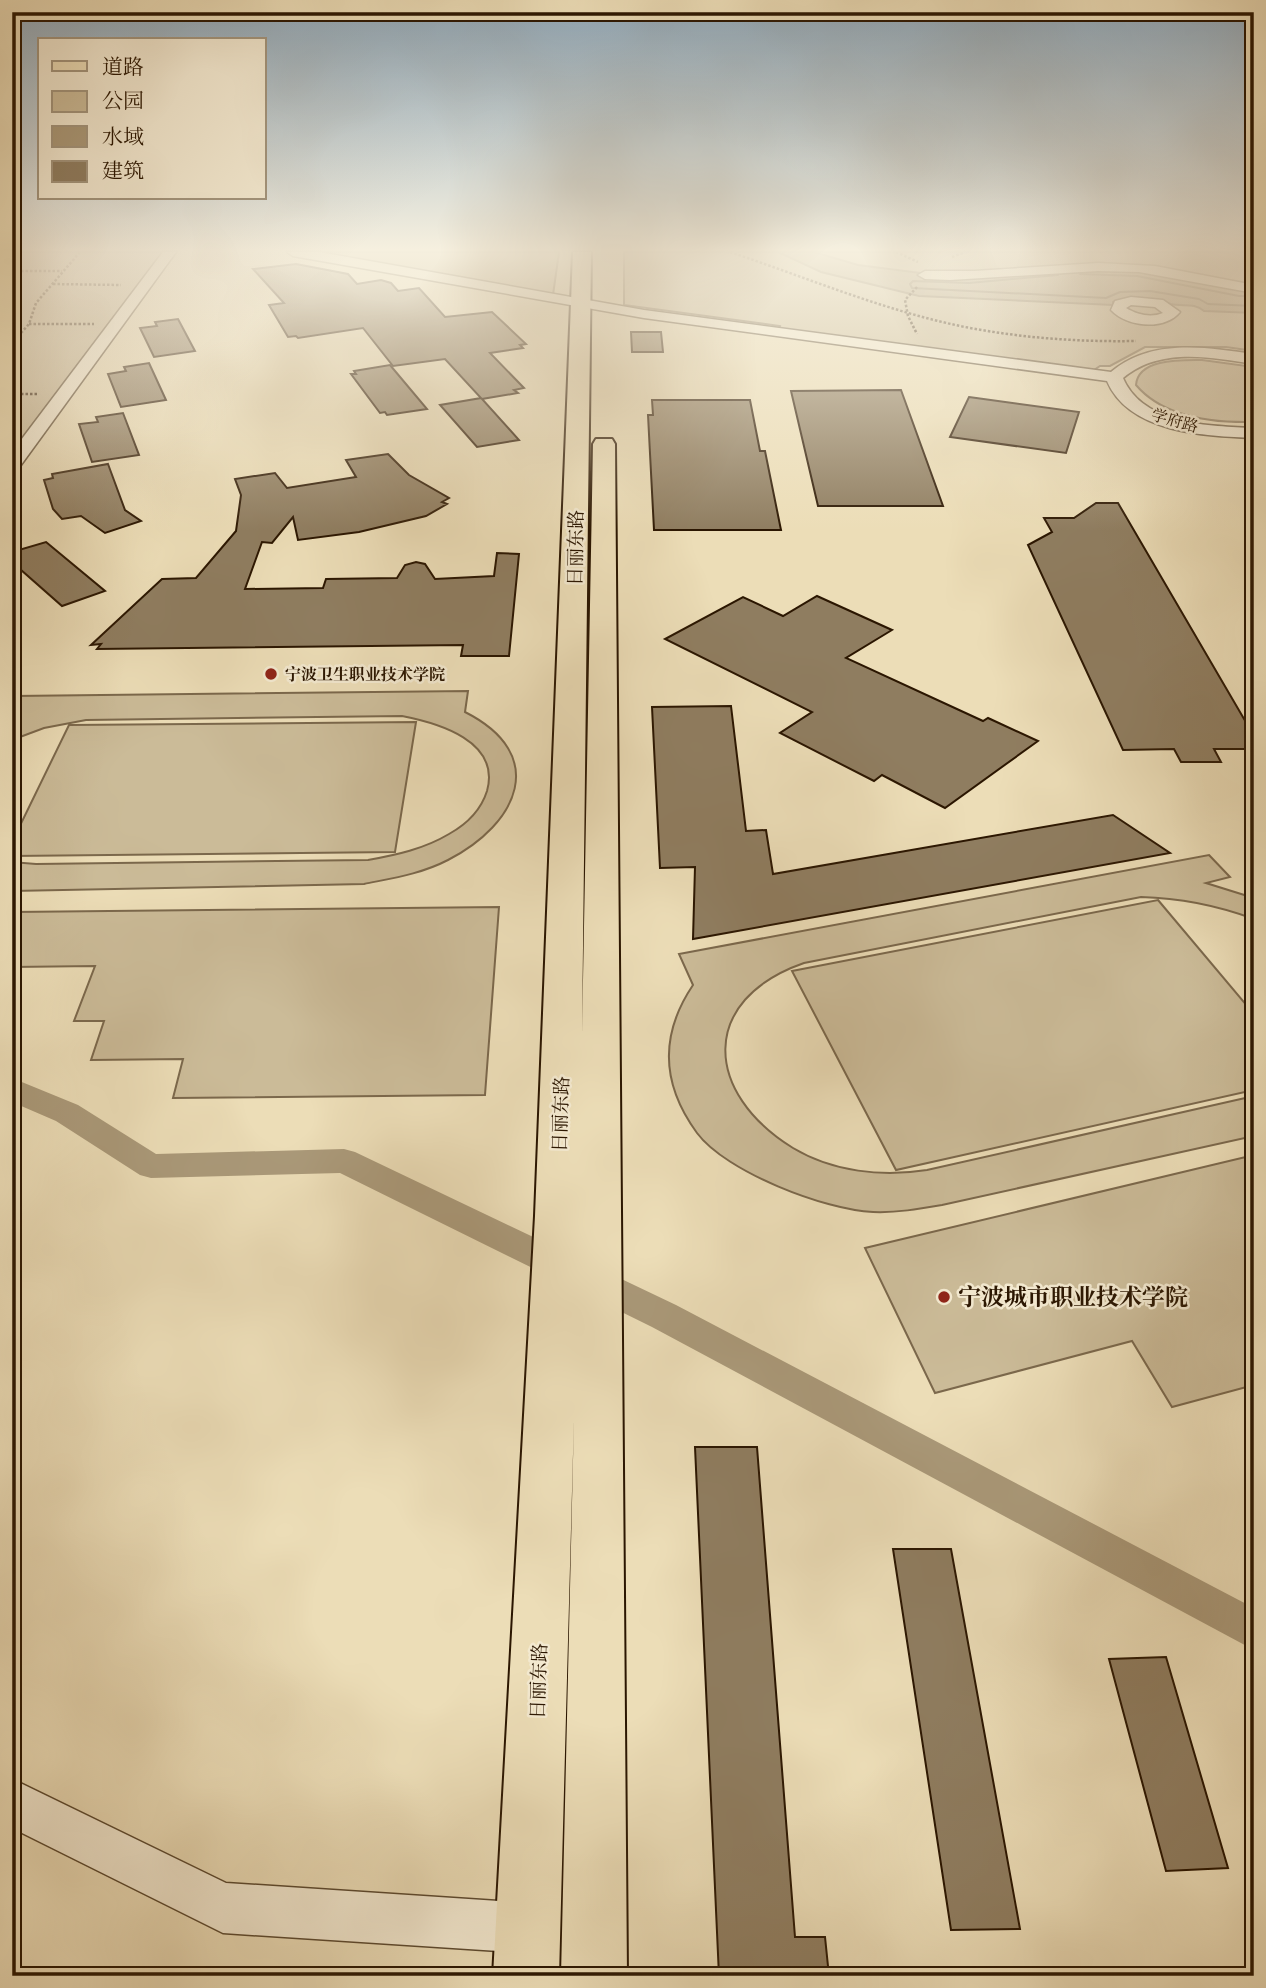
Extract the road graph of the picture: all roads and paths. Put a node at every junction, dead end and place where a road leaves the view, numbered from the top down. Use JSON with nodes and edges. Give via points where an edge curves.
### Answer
{"nodes":[{"id":1,"x":102,"y":345,"type":"edge"},
{"id":2,"x":591,"y":345,"type":"edge"},
{"id":3,"x":591,"y":345,"type":"edge"},
{"id":4,"x":859,"y":345,"type":"edge"},
{"id":5,"x":1254,"y":359,"type":"edge"},
{"id":6,"x":1114,"y":377,"type":"junction"},
{"id":7,"x":1254,"y":433,"type":"edge"},
{"id":8,"x":12,"y":465,"type":"edge"},
{"id":9,"x":578,"y":1220,"type":"junction"},
{"id":10,"x":576,"y":1324,"type":"junction"},
{"id":11,"x":12,"y":1803,"type":"edge"},
{"id":12,"x":527,"y":1952,"type":"edge"},
{"id":13,"x":594,"y":1976,"type":"edge"}],
"edges":[{"from":1,"to":8,"type":"street"},
{"from":2,"to":9,"type":"main road","name":"日丽东路"},
{"from":3,"to":9,"type":"main road","name":"日丽东路"},
{"from":4,"to":6,"type":"street"},
{"from":5,"to":6,"type":"street","via":[[1206,353],[1149,356],[1125,365]]},
{"from":6,"to":7,"type":"street","name":"学府路","via":[[1116,390],[1153,416],[1186,426]]},
{"from":9,"to":10,"type":"main road","name":"日丽东路"},
{"from":10,"to":12,"type":"main road","name":"日丽东路"},
{"from":10,"to":13,"type":"main road","name":"日丽东路"},
{"from":11,"to":12,"type":"street","via":[[223,1908]]}]}
